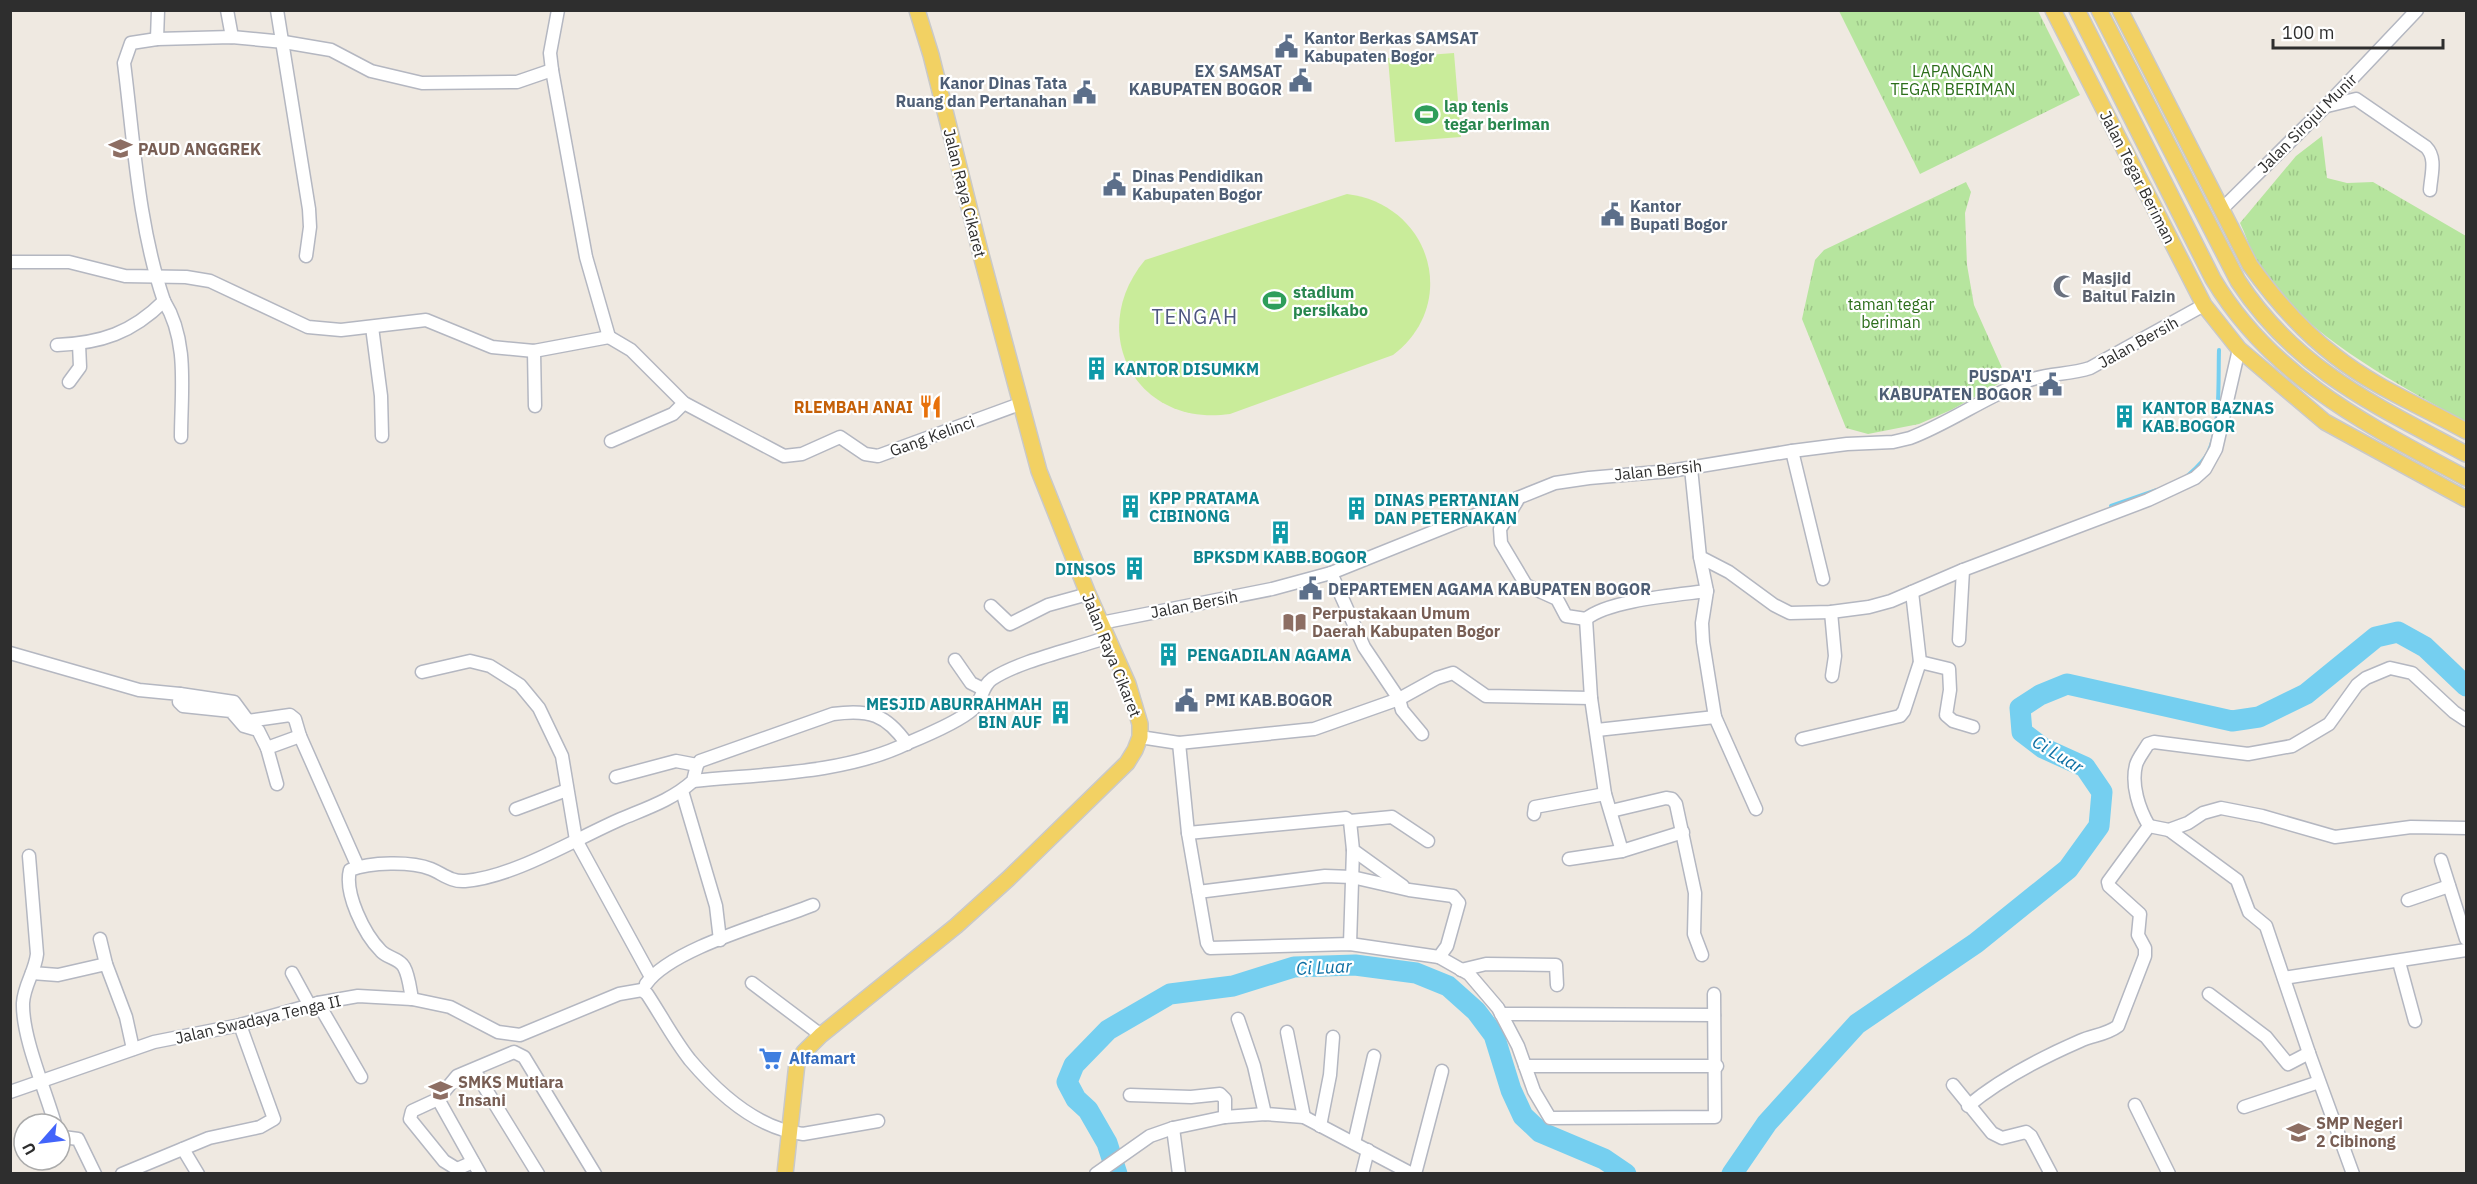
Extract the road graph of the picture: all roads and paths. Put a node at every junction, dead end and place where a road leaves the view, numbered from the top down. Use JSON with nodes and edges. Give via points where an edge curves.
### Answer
{"nodes":[{"id":1,"x":158,"y":10,"type":"edge"},
{"id":2,"x":227,"y":10,"type":"edge"},
{"id":3,"x":277,"y":10,"type":"edge"},
{"id":4,"x":558,"y":10,"type":"edge"},
{"id":5,"x":917,"y":10,"type":"edge"},
{"id":6,"x":2054,"y":10,"type":"edge"},
{"id":7,"x":2077,"y":10,"type":"edge"},
{"id":8,"x":2099,"y":10,"type":"edge"},
{"id":9,"x":2120,"y":10,"type":"edge"},
{"id":10,"x":2417,"y":10,"type":"edge"},
{"id":11,"x":232,"y":37,"type":"junction"},
{"id":12,"x":157,"y":39,"type":"junction"},
{"id":13,"x":284,"y":42,"type":"junction"},
{"id":14,"x":552,"y":70,"type":"junction"},
{"id":15,"x":2326,"y":106,"type":"junction"},
{"id":16,"x":2430,"y":190,"type":"dead end"},
{"id":17,"x":2222,"y":209,"type":"junction"},
{"id":18,"x":306,"y":256,"type":"dead end"},
{"id":19,"x":10,"y":262,"type":"edge"},
{"id":20,"x":156,"y":276,"type":"junction"},
{"id":21,"x":164,"y":301,"type":"junction"},
{"id":22,"x":2204,"y":305,"type":"junction"},
{"id":23,"x":372,"y":327,"type":"junction"},
{"id":24,"x":609,"y":337,"type":"junction"},
{"id":25,"x":79,"y":344,"type":"junction"},
{"id":26,"x":57,"y":345,"type":"dead end"},
{"id":27,"x":2239,"y":349,"type":"junction"},
{"id":28,"x":534,"y":351,"type":"junction"},
{"id":29,"x":69,"y":382,"type":"dead end"},
{"id":30,"x":684,"y":403,"type":"junction"},
{"id":31,"x":1020,"y":404,"type":"junction"},
{"id":32,"x":535,"y":406,"type":"dead end"},
{"id":33,"x":2453,"y":424,"type":"junction"},
{"id":34,"x":2466,"y":431,"type":"edge"},
{"id":35,"x":382,"y":436,"type":"dead end"},
{"id":36,"x":2433,"y":436,"type":"junction"},
{"id":37,"x":181,"y":437,"type":"dead end"},
{"id":38,"x":611,"y":441,"type":"dead end"},
{"id":39,"x":1792,"y":451,"type":"junction"},
{"id":40,"x":2466,"y":454,"type":"edge"},
{"id":41,"x":1691,"y":468,"type":"junction"},
{"id":42,"x":2460,"y":474,"type":"edge"},
{"id":43,"x":2427,"y":477,"type":"junction"},
{"id":44,"x":2466,"y":499,"type":"edge"},
{"id":45,"x":1516,"y":501,"type":"junction"},
{"id":46,"x":1699,"y":551,"type":"junction"},
{"id":47,"x":1963,"y":570,"type":"junction"},
{"id":48,"x":1331,"y":573,"type":"junction"},
{"id":49,"x":1823,"y":579,"type":"dead end"},
{"id":50,"x":1707,"y":591,"type":"junction"},
{"id":51,"x":1912,"y":592,"type":"junction"},
{"id":52,"x":1088,"y":594,"type":"junction"},
{"id":53,"x":991,"y":606,"type":"dead end"},
{"id":54,"x":1831,"y":612,"type":"junction"},
{"id":55,"x":1586,"y":619,"type":"junction"},
{"id":56,"x":1101,"y":623,"type":"junction"},
{"id":57,"x":1108,"y":637,"type":"junction"},
{"id":58,"x":1959,"y":640,"type":"dead end"},
{"id":59,"x":10,"y":653,"type":"edge"},
{"id":60,"x":955,"y":660,"type":"dead end"},
{"id":61,"x":1920,"y":662,"type":"junction"},
{"id":62,"x":422,"y":672,"type":"dead end"},
{"id":63,"x":1832,"y":676,"type":"dead end"},
{"id":64,"x":983,"y":689,"type":"junction"},
{"id":65,"x":180,"y":694,"type":"junction"},
{"id":66,"x":1591,"y":698,"type":"junction"},
{"id":67,"x":1399,"y":699,"type":"junction"},
{"id":68,"x":1715,"y":717,"type":"junction"},
{"id":69,"x":2466,"y":720,"type":"edge"},
{"id":70,"x":1973,"y":728,"type":"dead end"},
{"id":71,"x":1597,"y":730,"type":"junction"},
{"id":72,"x":1422,"y":734,"type":"dead end"},
{"id":73,"x":300,"y":736,"type":"junction"},
{"id":74,"x":1140,"y":737,"type":"junction"},
{"id":75,"x":1802,"y":739,"type":"dead end"},
{"id":76,"x":1179,"y":743,"type":"junction"},
{"id":77,"x":907,"y":744,"type":"junction"},
{"id":78,"x":267,"y":747,"type":"junction"},
{"id":79,"x":697,"y":765,"type":"junction"},
{"id":80,"x":616,"y":777,"type":"dead end"},
{"id":81,"x":693,"y":781,"type":"junction"},
{"id":82,"x":277,"y":784,"type":"dead end"},
{"id":83,"x":567,"y":790,"type":"junction"},
{"id":84,"x":682,"y":791,"type":"junction"},
{"id":85,"x":1605,"y":794,"type":"junction"},
{"id":86,"x":1756,"y":808,"type":"dead end"},
{"id":87,"x":516,"y":809,"type":"dead end"},
{"id":88,"x":1611,"y":811,"type":"junction"},
{"id":89,"x":1534,"y":814,"type":"dead end"},
{"id":90,"x":1350,"y":821,"type":"junction"},
{"id":91,"x":2149,"y":826,"type":"junction"},
{"id":92,"x":2466,"y":828,"type":"edge"},
{"id":93,"x":2169,"y":830,"type":"junction"},
{"id":94,"x":1683,"y":832,"type":"junction"},
{"id":95,"x":1188,"y":833,"type":"junction"},
{"id":96,"x":576,"y":840,"type":"junction"},
{"id":97,"x":1428,"y":841,"type":"dead end"},
{"id":98,"x":1353,"y":850,"type":"junction"},
{"id":99,"x":1622,"y":851,"type":"junction"},
{"id":100,"x":29,"y":856,"type":"dead end"},
{"id":101,"x":1569,"y":859,"type":"dead end"},
{"id":102,"x":2441,"y":860,"type":"dead end"},
{"id":103,"x":358,"y":867,"type":"junction"},
{"id":104,"x":1352,"y":877,"type":"junction"},
{"id":105,"x":2449,"y":886,"type":"junction"},
{"id":106,"x":1409,"y":890,"type":"junction"},
{"id":107,"x":1198,"y":892,"type":"junction"},
{"id":108,"x":2408,"y":900,"type":"dead end"},
{"id":109,"x":813,"y":905,"type":"dead end"},
{"id":110,"x":2464,"y":921,"type":"edge"},
{"id":111,"x":100,"y":939,"type":"dead end"},
{"id":112,"x":2466,"y":939,"type":"edge"},
{"id":113,"x":720,"y":940,"type":"junction"},
{"id":114,"x":1350,"y":944,"type":"junction"},
{"id":115,"x":2466,"y":950,"type":"edge"},
{"id":116,"x":1702,"y":955,"type":"dead end"},
{"id":117,"x":1439,"y":957,"type":"junction"},
{"id":118,"x":2399,"y":962,"type":"junction"},
{"id":119,"x":106,"y":964,"type":"junction"},
{"id":120,"x":1461,"y":970,"type":"junction"},
{"id":121,"x":32,"y":972,"type":"junction"},
{"id":122,"x":292,"y":972,"type":"dead end"},
{"id":123,"x":651,"y":977,"type":"junction"},
{"id":124,"x":2284,"y":978,"type":"junction"},
{"id":125,"x":752,"y":982,"type":"dead end"},
{"id":126,"x":1557,"y":985,"type":"dead end"},
{"id":127,"x":642,"y":990,"type":"junction"},
{"id":128,"x":1714,"y":994,"type":"dead end"},
{"id":129,"x":2209,"y":994,"type":"dead end"},
{"id":130,"x":412,"y":999,"type":"junction"},
{"id":131,"x":314,"y":1004,"type":"junction"},
{"id":132,"x":1501,"y":1014,"type":"junction"},
{"id":133,"x":1714,"y":1015,"type":"junction"},
{"id":134,"x":1238,"y":1019,"type":"dead end"},
{"id":135,"x":2415,"y":1020,"type":"dead end"},
{"id":136,"x":240,"y":1025,"type":"junction"},
{"id":137,"x":1287,"y":1032,"type":"dead end"},
{"id":138,"x":821,"y":1035,"type":"junction"},
{"id":139,"x":1333,"y":1037,"type":"dead end"},
{"id":140,"x":133,"y":1049,"type":"junction"},
{"id":141,"x":2309,"y":1053,"type":"junction"},
{"id":142,"x":1374,"y":1056,"type":"dead end"},
{"id":143,"x":1525,"y":1066,"type":"junction"},
{"id":144,"x":1717,"y":1066,"type":"junction"},
{"id":145,"x":474,"y":1070,"type":"junction"},
{"id":146,"x":1442,"y":1071,"type":"dead end"},
{"id":147,"x":361,"y":1077,"type":"dead end"},
{"id":148,"x":2319,"y":1082,"type":"junction"},
{"id":149,"x":43,"y":1083,"type":"junction"},
{"id":150,"x":1953,"y":1085,"type":"dead end"},
{"id":151,"x":10,"y":1092,"type":"edge"},
{"id":152,"x":1130,"y":1095,"type":"dead end"},
{"id":153,"x":438,"y":1099,"type":"junction"},
{"id":154,"x":2135,"y":1105,"type":"dead end"},
{"id":155,"x":1968,"y":1106,"type":"junction"},
{"id":156,"x":2244,"y":1107,"type":"dead end"},
{"id":157,"x":51,"y":1112,"type":"edge"},
{"id":158,"x":1265,"y":1114,"type":"junction"},
{"id":159,"x":1226,"y":1117,"type":"junction"},
{"id":160,"x":1304,"y":1117,"type":"junction"},
{"id":161,"x":878,"y":1121,"type":"dead end"},
{"id":162,"x":1320,"y":1126,"type":"junction"},
{"id":163,"x":1173,"y":1128,"type":"junction"},
{"id":164,"x":791,"y":1132,"type":"junction"},
{"id":165,"x":72,"y":1138,"type":"edge"},
{"id":166,"x":1354,"y":1143,"type":"junction"},
{"id":167,"x":183,"y":1149,"type":"junction"},
{"id":168,"x":1368,"y":1150,"type":"junction"},
{"id":169,"x":473,"y":1162,"type":"junction"},
{"id":170,"x":1099,"y":1171,"type":"edge"},
{"id":171,"x":95,"y":1173,"type":"edge"},
{"id":172,"x":122,"y":1173,"type":"edge"},
{"id":173,"x":198,"y":1173,"type":"edge"},
{"id":174,"x":480,"y":1173,"type":"edge"},
{"id":175,"x":538,"y":1173,"type":"edge"},
{"id":176,"x":595,"y":1173,"type":"edge"},
{"id":177,"x":785,"y":1173,"type":"edge"},
{"id":178,"x":1179,"y":1173,"type":"edge"},
{"id":179,"x":1362,"y":1173,"type":"edge"},
{"id":180,"x":1414,"y":1173,"type":"edge"},
{"id":181,"x":2051,"y":1173,"type":"edge"},
{"id":182,"x":2169,"y":1173,"type":"edge"},
{"id":183,"x":2353,"y":1173,"type":"edge"}],
"edges":[{"from":1,"to":12,"type":"street"},
{"from":2,"to":11,"type":"street"},
{"from":3,"to":13,"type":"street"},
{"from":4,"to":14,"type":"street","via":[[550,53]]},
{"from":5,"to":31,"type":"main road","name":"Jalan Raya Cikaret"},
{"from":6,"to":22,"type":"main road","name":"Jalan Tegar Beriman"},
{"from":7,"to":42,"type":"main road","name":"Jalan Tegar Beriman","via":[[2213,279],[2240,320],[2328,400]]},
{"from":8,"to":36,"type":"main road","via":[[2253,304],[2284,338],[2344,387]]},
{"from":9,"to":17,"type":"main road"},
{"from":10,"to":15,"type":"street","name":"Jalan Sirojul Munir"},
{"from":11,"to":12,"type":"street"},
{"from":11,"to":13,"type":"street"},
{"from":12,"to":20,"type":"street","via":[[131,43],[123,63],[143,212]]},
{"from":13,"to":14,"type":"street","via":[[331,51],[371,71],[422,83],[517,82]]},
{"from":13,"to":18,"type":"street","via":[[309,209]]},
{"from":14,"to":24,"type":"street","via":[[586,257]]},
{"from":15,"to":16,"type":"street","via":[[2356,99],[2426,147],[2433,161]]},
{"from":15,"to":17,"type":"street","name":"Jalan Sirojul Munir"},
{"from":17,"to":33,"type":"main road","via":[[2250,266],[2302,328],[2375,383]]},
{"from":19,"to":20,"type":"street","via":[[69,262],[125,276]]},
{"from":20,"to":21,"type":"street"},
{"from":20,"to":23,"type":"street","via":[[210,281],[308,327]]},
{"from":21,"to":25,"type":"street","via":[[150,315],[105,340]]},
{"from":21,"to":37,"type":"street","via":[[176,325],[182,365]]},
{"from":22,"to":27,"type":"main road","name":"Jalan Tegar Beriman"},
{"from":22,"to":39,"type":"street","name":"Jalan Bersih","via":[[2090,368],[2025,381],[1910,438]]},
{"from":23,"to":28,"type":"street","via":[[426,320],[492,347]]},
{"from":23,"to":35,"type":"street"},
{"from":24,"to":28,"type":"street"},
{"from":24,"to":30,"type":"street","name":"Gang Kelinci","via":[[631,350]]},
{"from":25,"to":26,"type":"street"},
{"from":25,"to":29,"type":"street","via":[[80,367]]},
{"from":27,"to":43,"type":"main road","name":"Jalan Tegar Beriman","via":[[2325,422]]},
{"from":27,"to":47,"type":"street","via":[[2216,449],[2195,478],[2148,500]]},
{"from":28,"to":32,"type":"street"},
{"from":30,"to":31,"type":"street","name":"Gang Kelinci","via":[[784,456],[802,454],[840,436],[865,454],[878,456]]},
{"from":30,"to":38,"type":"street","via":[[673,414]]},
{"from":31,"to":52,"type":"main road","name":"Jalan Raya Cikaret","via":[[1039,471]]},
{"from":33,"to":34,"type":"main road"},
{"from":33,"to":36,"type":"main road"},
{"from":36,"to":40,"type":"main road"},
{"from":39,"to":41,"type":"street","name":"Jalan Bersih"},
{"from":39,"to":49,"type":"street"},
{"from":41,"to":45,"type":"street","name":"Jalan Bersih","via":[[1556,483]]},
{"from":41,"to":46,"type":"street"},
{"from":42,"to":43,"type":"main road"},
{"from":43,"to":44,"type":"main road","name":"Jalan Tegar Beriman"},
{"from":45,"to":48,"type":"street","name":"Jalan Bersih"},
{"from":45,"to":55,"type":"street","via":[[1500,529],[1501,543],[1526,585],[1557,599],[1566,616]]},
{"from":46,"to":50,"type":"street"},
{"from":46,"to":54,"type":"street","via":[[1774,605],[1790,612]]},
{"from":47,"to":51,"type":"street"},
{"from":47,"to":58,"type":"street"},
{"from":48,"to":56,"type":"street","name":"Jalan Bersih","via":[[1272,589]]},
{"from":48,"to":67,"type":"street","via":[[1357,634]]},
{"from":50,"to":55,"type":"street","via":[[1632,603],[1596,612]]},
{"from":50,"to":68,"type":"street","via":[[1703,642]]},
{"from":51,"to":54,"type":"street","via":[[1869,607]]},
{"from":51,"to":61,"type":"street"},
{"from":52,"to":53,"type":"street","via":[[1048,605],[1010,624]]},
{"from":52,"to":56,"type":"main road","name":"Jalan Raya Cikaret"},
{"from":54,"to":63,"type":"street","via":[[1835,656]]},
{"from":55,"to":66,"type":"street"},
{"from":56,"to":57,"type":"main road","name":"Jalan Raya Cikaret"},
{"from":57,"to":64,"type":"street","via":[[1026,664],[994,678]]},
{"from":57,"to":74,"type":"main road","name":"Jalan Raya Cikaret","via":[[1134,704]]},
{"from":59,"to":65,"type":"street","via":[[139,690]]},
{"from":60,"to":64,"type":"street","via":[[972,683]]},
{"from":61,"to":70,"type":"street","via":[[1949,669],[1946,715]]},
{"from":61,"to":75,"type":"street","via":[[1900,716]]},
{"from":62,"to":83,"type":"street","via":[[470,661],[490,666],[520,685],[539,708],[562,756]]},
{"from":64,"to":77,"type":"street","via":[[972,711]]},
{"from":65,"to":73,"type":"street","via":[[234,702],[248,721],[290,715]]},
{"from":65,"to":78,"type":"street","via":[[183,706],[231,711],[244,726],[258,730]]},
{"from":66,"to":67,"type":"street","via":[[1486,696],[1453,673]]},
{"from":66,"to":71,"type":"street"},
{"from":67,"to":72,"type":"street","via":[[1402,710]]},
{"from":67,"to":76,"type":"street","via":[[1314,729]]},
{"from":68,"to":71,"type":"street"},
{"from":68,"to":86,"type":"street"},
{"from":69,"to":91,"type":"street","via":[[2412,673],[2390,668],[2357,685],[2329,724],[2292,746],[2248,754],[2148,744],[2136,763],[2134,780]]},
{"from":71,"to":85,"type":"street"},
{"from":73,"to":78,"type":"street"},
{"from":73,"to":103,"type":"street"},
{"from":74,"to":76,"type":"street"},
{"from":74,"to":138,"type":"main road","name":"Jalan Raya Cikaret","via":[[1127,763],[1008,879]]},
{"from":76,"to":95,"type":"street"},
{"from":77,"to":79,"type":"street","via":[[895,727],[875,714],[856,710],[833,714]]},
{"from":77,"to":81,"type":"street","via":[[833,766]]},
{"from":78,"to":82,"type":"street"},
{"from":79,"to":80,"type":"street","via":[[676,761]]},
{"from":79,"to":81,"type":"street"},
{"from":81,"to":84,"type":"street"},
{"from":83,"to":87,"type":"street"},
{"from":83,"to":96,"type":"street"},
{"from":84,"to":96,"type":"street"},
{"from":84,"to":113,"type":"street","via":[[716,906]]},
{"from":85,"to":88,"type":"street"},
{"from":85,"to":89,"type":"street","via":[[1536,806]]},
{"from":88,"to":94,"type":"street","via":[[1672,799]]},
{"from":88,"to":99,"type":"street"},
{"from":90,"to":95,"type":"street","via":[[1346,818]]},
{"from":90,"to":97,"type":"street","via":[[1392,817]]},
{"from":90,"to":98,"type":"street"},
{"from":91,"to":93,"type":"street"},
{"from":91,"to":155,"type":"street","via":[[2108,882],[2140,914],[2138,935],[2145,948],[2118,1026],[2025,1068]]},
{"from":92,"to":93,"type":"street","via":[[2410,827],[2335,837],[2221,808]]},
{"from":93,"to":124,"type":"street","via":[[2237,880],[2248,912],[2266,926]]},
{"from":94,"to":99,"type":"street"},
{"from":94,"to":116,"type":"street","via":[[1695,893],[1694,934]]},
{"from":95,"to":107,"type":"street"},
{"from":96,"to":103,"type":"street","via":[[508,871],[464,881],[401,863]]},
{"from":96,"to":123,"type":"street"},
{"from":98,"to":104,"type":"street"},
{"from":98,"to":106,"type":"street"},
{"from":99,"to":101,"type":"street"},
{"from":100,"to":121,"type":"street","via":[[37,941]]},
{"from":102,"to":105,"type":"street"},
{"from":103,"to":130,"type":"street","via":[[350,870],[347,881],[356,912],[381,953],[405,968]]},
{"from":104,"to":106,"type":"street"},
{"from":104,"to":107,"type":"street","via":[[1325,876]]},
{"from":104,"to":114,"type":"street"},
{"from":105,"to":108,"type":"street"},
{"from":105,"to":110,"type":"street"},
{"from":106,"to":117,"type":"street","via":[[1457,898],[1458,909],[1447,946]]},
{"from":107,"to":114,"type":"street","via":[[1210,948]]},
{"from":109,"to":113,"type":"street"},
{"from":110,"to":112,"type":"street"},
{"from":111,"to":119,"type":"street"},
{"from":113,"to":123,"type":"street","via":[[678,959]]},
{"from":114,"to":117,"type":"street"},
{"from":115,"to":118,"type":"street"},
{"from":117,"to":120,"type":"street"},
{"from":118,"to":124,"type":"street"},
{"from":118,"to":135,"type":"street"},
{"from":119,"to":121,"type":"street","via":[[72,973]]},
{"from":119,"to":140,"type":"street"},
{"from":120,"to":126,"type":"street","via":[[1486,964],[1556,965]]},
{"from":120,"to":132,"type":"street","via":[[1469,974]]},
{"from":121,"to":149,"type":"street","via":[[25,986],[23,1005],[28,1038]]},
{"from":122,"to":131,"type":"street"},
{"from":123,"to":127,"type":"street"},
{"from":124,"to":141,"type":"street"},
{"from":125,"to":138,"type":"street"},
{"from":127,"to":130,"type":"street","name":"Jalan Swadaya Tenga II","via":[[619,994],[520,1035],[498,1032],[450,1008]]},
{"from":127,"to":164,"type":"street","via":[[690,1059],[723,1092],[754,1118]]},
{"from":128,"to":133,"type":"street"},
{"from":129,"to":141,"type":"street","via":[[2266,1037],[2288,1064]]},
{"from":130,"to":131,"type":"street","name":"Jalan Swadaya Tenga II","via":[[358,996]]},
{"from":131,"to":136,"type":"street","name":"Jalan Swadaya Tenga II"},
{"from":131,"to":147,"type":"street"},
{"from":132,"to":133,"type":"street"},
{"from":132,"to":143,"type":"street"},
{"from":133,"to":144,"type":"street"},
{"from":134,"to":158,"type":"street"},
{"from":136,"to":140,"type":"street","name":"Jalan Swadaya Tenga II"},
{"from":136,"to":167,"type":"street","via":[[274,1119],[260,1127],[209,1138]]},
{"from":137,"to":160,"type":"street"},
{"from":138,"to":164,"type":"main road","name":"Jalan Raya Cikaret","via":[[797,1063]]},
{"from":139,"to":162,"type":"street"},
{"from":140,"to":149,"type":"street","name":"Jalan Swadaya Tenga II"},
{"from":141,"to":148,"type":"street"},
{"from":142,"to":166,"type":"street"},
{"from":143,"to":144,"type":"street"},
{"from":143,"to":144,"type":"street","via":[[1533,1091],[1550,1118],[1715,1116]]},
{"from":145,"to":153,"type":"street","via":[[457,1076]]},
{"from":145,"to":175,"type":"street"},
{"from":145,"to":176,"type":"street","via":[[514,1052],[524,1057]]},
{"from":146,"to":180,"type":"street"},
{"from":148,"to":156,"type":"street"},
{"from":148,"to":183,"type":"street"},
{"from":149,"to":151,"type":"street","name":"Jalan Swadaya Tenga II"},
{"from":149,"to":157,"type":"street"},
{"from":150,"to":155,"type":"street"},
{"from":152,"to":159,"type":"street","via":[[1220,1094],[1225,1099]]},
{"from":153,"to":169,"type":"street"},
{"from":153,"to":169,"type":"street","via":[[412,1111],[410,1119],[444,1161],[458,1169]]},
{"from":154,"to":182,"type":"street"},
{"from":155,"to":181,"type":"street","via":[[2002,1138],[2026,1132],[2031,1136]]},
{"from":158,"to":159,"type":"street"},
{"from":158,"to":160,"type":"street"},
{"from":159,"to":163,"type":"street"},
{"from":160,"to":162,"type":"street"},
{"from":161,"to":164,"type":"street","via":[[812,1133]]},
{"from":162,"to":166,"type":"street"},
{"from":163,"to":170,"type":"street","via":[[1150,1136]]},
{"from":163,"to":178,"type":"street"},
{"from":164,"to":177,"type":"main road","name":"Jalan Raya Cikaret"},
{"from":165,"to":171,"type":"street","via":[[78,1139]]},
{"from":166,"to":168,"type":"street"},
{"from":167,"to":172,"type":"street"},
{"from":167,"to":173,"type":"street"},
{"from":168,"to":179,"type":"street"},
{"from":168,"to":180,"type":"street"},
{"from":169,"to":174,"type":"street"}]}
